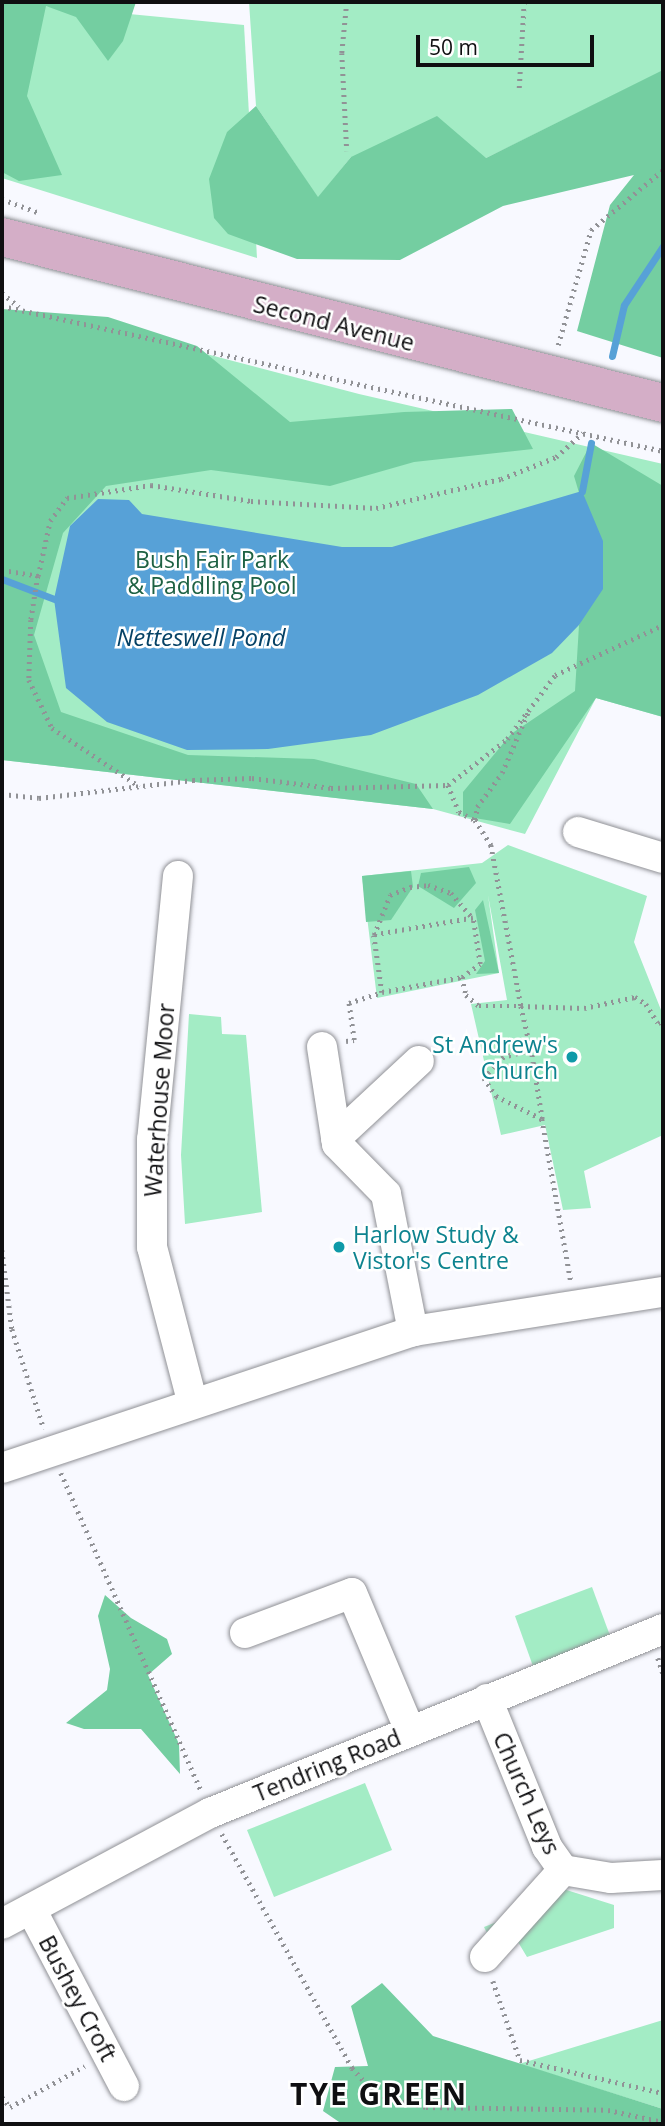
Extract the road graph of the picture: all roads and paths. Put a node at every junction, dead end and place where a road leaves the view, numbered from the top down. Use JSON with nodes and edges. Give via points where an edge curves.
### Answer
{"nodes":[{"id":1,"x":347,"y":2,"type":"edge"},
{"id":2,"x":524,"y":2,"type":"edge"},
{"id":3,"x":519,"y":88,"type":"dead end"},
{"id":4,"x":347,"y":151,"type":"dead end"},
{"id":5,"x":663,"y":170,"type":"edge"},
{"id":6,"x":3,"y":238,"type":"edge"},
{"id":7,"x":2,"y":293,"type":"edge"},
{"id":8,"x":2,"y":306,"type":"edge"},
{"id":9,"x":20,"y":307,"type":"junction"},
{"id":10,"x":556,"y":353,"type":"dead end"},
{"id":11,"x":663,"y":402,"type":"edge"},
{"id":12,"x":584,"y":432,"type":"junction"},
{"id":13,"x":663,"y":451,"type":"edge"},
{"id":14,"x":2,"y":570,"type":"edge"},
{"id":15,"x":38,"y":579,"type":"junction"},
{"id":16,"x":663,"y":625,"type":"edge"},
{"id":17,"x":531,"y":704,"type":"junction"},
{"id":18,"x":448,"y":785,"type":"junction"},
{"id":19,"x":140,"y":786,"type":"junction"},
{"id":20,"x":2,"y":794,"type":"edge"},
{"id":21,"x":475,"y":820,"type":"junction"},
{"id":22,"x":578,"y":832,"type":"dead end"},
{"id":23,"x":663,"y":858,"type":"edge"},
{"id":24,"x":178,"y":876,"type":"dead end"},
{"id":25,"x":473,"y":918,"type":"junction"},
{"id":26,"x":374,"y":935,"type":"junction"},
{"id":27,"x":462,"y":977,"type":"junction"},
{"id":28,"x":382,"y":992,"type":"junction"},
{"id":29,"x":521,"y":1006,"type":"junction"},
{"id":30,"x":663,"y":1021,"type":"edge"},
{"id":31,"x":322,"y":1047,"type":"joint"},
{"id":32,"x":531,"y":1049,"type":"junction"},
{"id":33,"x":419,"y":1061,"type":"dead end"},
{"id":34,"x":542,"y":1119,"type":"junction"},
{"id":35,"x":336,"y":1138,"type":"junction"},
{"id":36,"x":2,"y":1250,"type":"edge"},
{"id":37,"x":663,"y":1292,"type":"edge"},
{"id":38,"x":575,"y":1306,"type":"junction"},
{"id":39,"x":413,"y":1331,"type":"junction"},
{"id":40,"x":193,"y":1404,"type":"junction"},
{"id":41,"x":52,"y":1454,"type":"junction"},
{"id":42,"x":2,"y":1468,"type":"edge"},
{"id":43,"x":663,"y":1629,"type":"edge"},
{"id":44,"x":246,"y":1633,"type":"dead end"},
{"id":45,"x":487,"y":1699,"type":"junction"},
{"id":46,"x":410,"y":1731,"type":"junction"},
{"id":47,"x":210,"y":1813,"type":"junction"},
{"id":48,"x":563,"y":1870,"type":"junction"},
{"id":49,"x":663,"y":1875,"type":"edge"},
{"id":50,"x":31,"y":1909,"type":"junction"},
{"id":51,"x":2,"y":1924,"type":"edge"},
{"id":52,"x":485,"y":1957,"type":"joint"},
{"id":53,"x":107,"y":2054,"type":"junction"},
{"id":54,"x":124,"y":2086,"type":"dead end"},
{"id":55,"x":663,"y":2093,"type":"edge"},
{"id":56,"x":2,"y":2097,"type":"edge"},
{"id":57,"x":663,"y":2122,"type":"edge"}],
"edges":[{"from":1,"to":4,"type":"path","via":[[342,53]]},
{"from":2,"to":3,"type":"path"},
{"from":5,"to":10,"type":"path","via":[[591,230]]},
{"from":6,"to":11,"type":"main road","name":"Second Avenue"},
{"from":7,"to":9,"type":"path"},
{"from":8,"to":9,"type":"path"},
{"from":9,"to":12,"type":"path"},
{"from":12,"to":13,"type":"path"},
{"from":12,"to":15,"type":"path","via":[[556,457],[501,479],[376,508],[251,500],[151,485],[67,498],[50,521]]},
{"from":14,"to":15,"type":"path"},
{"from":15,"to":19,"type":"path","via":[[29,680],[52,728]]},
{"from":16,"to":17,"type":"path","via":[[555,675]]},
{"from":17,"to":18,"type":"path","via":[[507,739]]},
{"from":17,"to":21,"type":"path","via":[[502,773],[477,807]]},
{"from":18,"to":19,"type":"path","via":[[331,788],[252,778]]},
{"from":18,"to":21,"type":"path","via":[[459,812]]},
{"from":19,"to":20,"type":"path","via":[[39,798]]},
{"from":21,"to":29,"type":"path","via":[[491,845]]},
{"from":22,"to":23,"type":"street"},
{"from":24,"to":40,"type":"street","name":"Waterhouse Moor","via":[[152,1139],[152,1247]]},
{"from":25,"to":26,"type":"path"},
{"from":25,"to":26,"type":"path","via":[[451,893],[428,885],[410,887],[390,895]]},
{"from":25,"to":27,"type":"path","via":[[480,964]]},
{"from":26,"to":28,"type":"path"},
{"from":27,"to":28,"type":"path"},
{"from":27,"to":29,"type":"path","via":[[466,995],[479,1006]]},
{"from":28,"to":31,"type":"path","via":[[349,1003],[354,1040]]},
{"from":29,"to":30,"type":"path","via":[[584,1008],[635,997],[646,1004],[658,1023]]},
{"from":29,"to":32,"type":"path"},
{"from":31,"to":35,"type":"street"},
{"from":32,"to":34,"type":"path"},
{"from":32,"to":34,"type":"path","via":[[504,1058],[484,1078],[496,1096]]},
{"from":33,"to":35,"type":"street"},
{"from":34,"to":38,"type":"path"},
{"from":35,"to":39,"type":"street","via":[[386,1194]]},
{"from":36,"to":41,"type":"path","via":[[12,1329]]},
{"from":37,"to":38,"type":"street"},
{"from":38,"to":39,"type":"street"},
{"from":39,"to":40,"type":"street"},
{"from":40,"to":41,"type":"street"},
{"from":41,"to":42,"type":"street"},
{"from":41,"to":47,"type":"path"},
{"from":43,"to":45,"type":"street","name":"Tendring Road"},
{"from":44,"to":46,"type":"street","via":[[352,1593]]},
{"from":45,"to":46,"type":"street","name":"Tendring Road"},
{"from":45,"to":48,"type":"street","name":"Church Leys","via":[[547,1847]]},
{"from":46,"to":47,"type":"street","name":"Tendring Road"},
{"from":47,"to":50,"type":"street","name":"Tendring Road"},
{"from":47,"to":57,"type":"path","via":[[352,2068],[376,2094],[426,2107],[608,2110]]},
{"from":48,"to":49,"type":"street","name":"Church Leys","via":[[611,1878]]},
{"from":48,"to":52,"type":"street"},
{"from":50,"to":51,"type":"street","name":"Tendring Road"},
{"from":50,"to":53,"type":"street","name":"Bushey Croft"},
{"from":52,"to":55,"type":"path","via":[[520,2060]]},
{"from":53,"to":54,"type":"street","name":"Bushey Croft"},
{"from":53,"to":56,"type":"path","via":[[10,2107]]}]}
